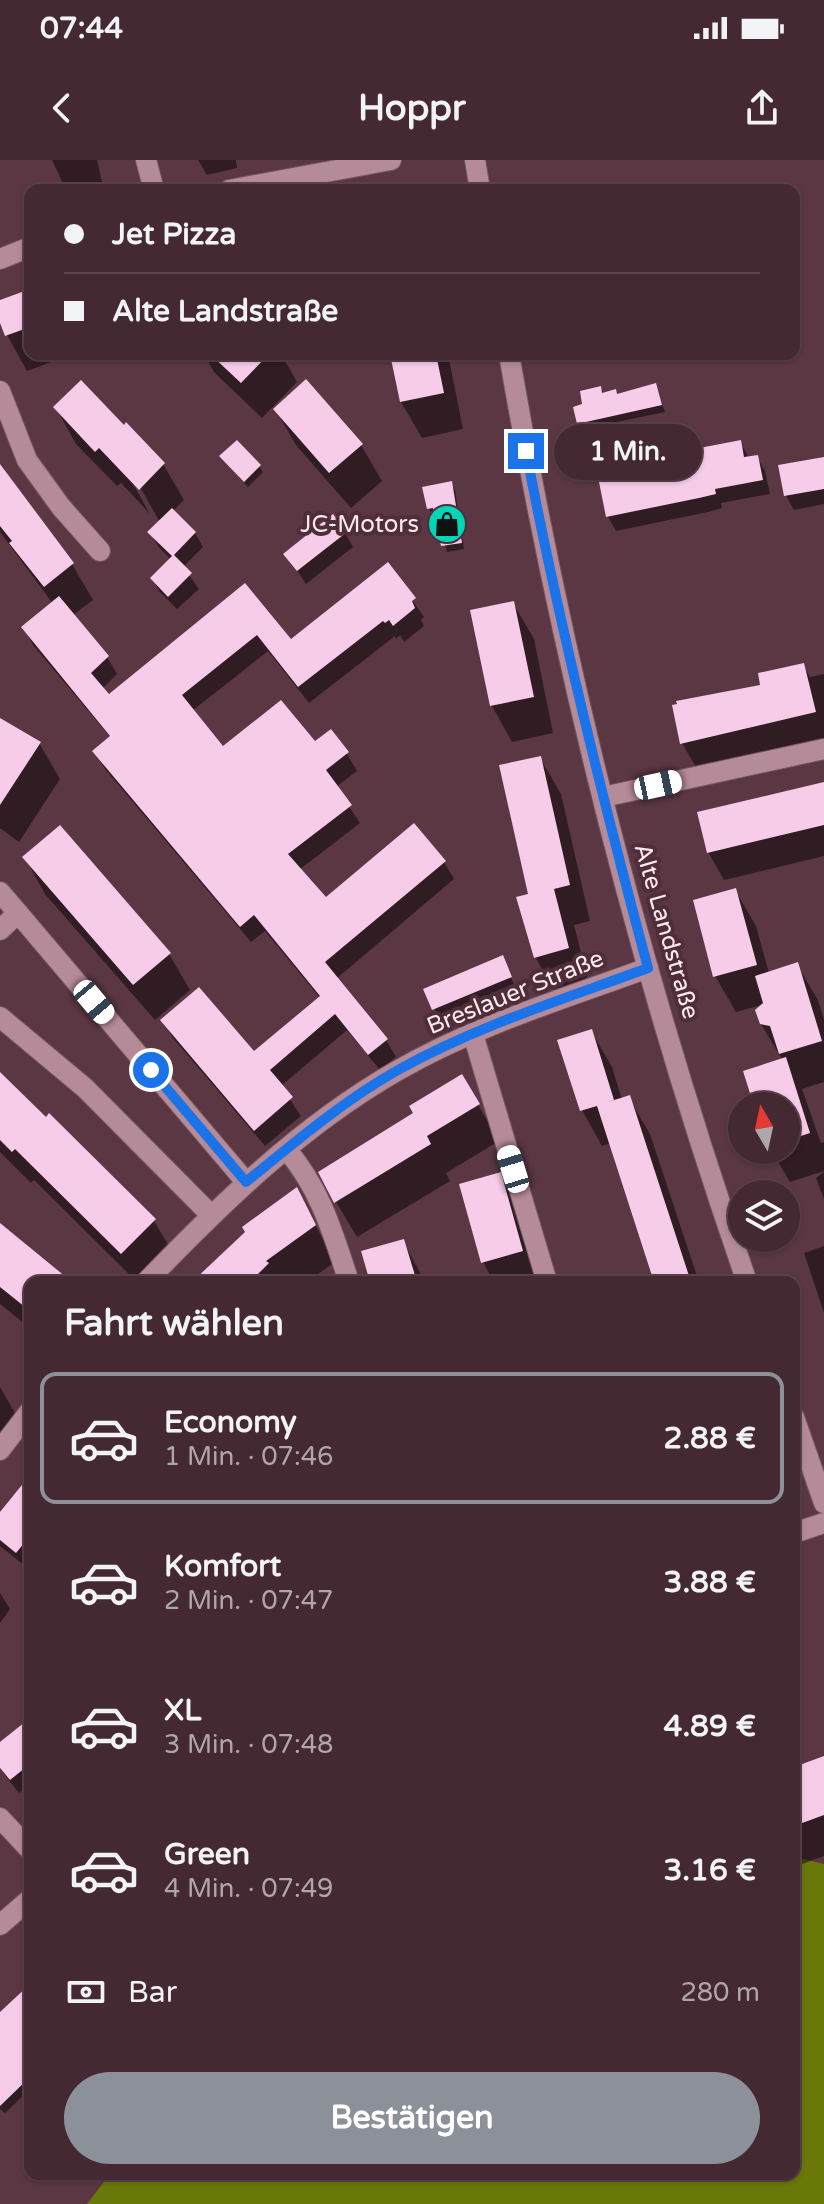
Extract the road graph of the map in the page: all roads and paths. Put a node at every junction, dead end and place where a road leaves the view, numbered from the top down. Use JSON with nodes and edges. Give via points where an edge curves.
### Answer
{"nodes":[{"id":1,"x":146,"y":160,"type":"edge"},
{"id":2,"x":391,"y":160,"type":"edge"},
{"id":3,"x":475,"y":160,"type":"edge"},
{"id":4,"x":328,"y":166,"type":"edge"},
{"id":5,"x":152,"y":184,"type":"edge"},
{"id":6,"x":254,"y":184,"type":"edge"},
{"id":7,"x":479,"y":184,"type":"edge"},
{"id":8,"x":24,"y":249,"type":"edge"},
{"id":9,"x":0,"y":259,"type":"edge"},
{"id":10,"x":510,"y":360,"type":"edge"},
{"id":11,"x":0,"y":391,"type":"edge"},
{"id":12,"x":100,"y":551,"type":"dead end"},
{"id":13,"x":824,"y":749,"type":"edge"},
{"id":14,"x":603,"y":797,"type":"junction"},
{"id":15,"x":0,"y":892,"type":"edge"},
{"id":16,"x":18,"y":913,"type":"junction"},
{"id":17,"x":0,"y":930,"type":"edge"},
{"id":18,"x":648,"y":968,"type":"junction"},
{"id":19,"x":0,"y":1017,"type":"edge"},
{"id":20,"x":473,"y":1034,"type":"junction"},
{"id":21,"x":286,"y":1149,"type":"junction"},
{"id":22,"x":246,"y":1182,"type":"junction"},
{"id":23,"x":211,"y":1215,"type":"junction"},
{"id":24,"x":152,"y":1276,"type":"edge"},
{"id":25,"x":347,"y":1276,"type":"edge"},
{"id":26,"x":545,"y":1276,"type":"edge"},
{"id":27,"x":745,"y":1276,"type":"edge"},
{"id":28,"x":24,"y":1419,"type":"edge"},
{"id":29,"x":800,"y":1434,"type":"edge"},
{"id":30,"x":0,"y":1450,"type":"edge"},
{"id":31,"x":824,"y":1503,"type":"edge"},
{"id":32,"x":824,"y":1523,"type":"edge"},
{"id":33,"x":800,"y":1531,"type":"edge"},
{"id":34,"x":0,"y":1818,"type":"edge"},
{"id":35,"x":24,"y":1844,"type":"edge"},
{"id":36,"x":24,"y":1904,"type":"edge"},
{"id":37,"x":0,"y":1925,"type":"edge"}],
"edges":[{"from":1,"to":5,"type":"street"},
{"from":2,"to":4,"type":"street"},
{"from":3,"to":7,"type":"street"},
{"from":4,"to":6,"type":"street"},
{"from":8,"to":9,"type":"street"},
{"from":10,"to":14,"type":"street","name":"Alte Landstraße","via":[[548,561]]},
{"from":11,"to":12,"type":"street","via":[[27,460]]},
{"from":13,"to":14,"type":"street"},
{"from":14,"to":18,"type":"street","name":"Alte Landstraße"},
{"from":15,"to":16,"type":"street"},
{"from":16,"to":17,"type":"street"},
{"from":16,"to":22,"type":"street"},
{"from":18,"to":20,"type":"street","name":"Breslauer Straße"},
{"from":18,"to":27,"type":"street","name":"Alte Landstraße"},
{"from":19,"to":23,"type":"street","via":[[85,1088]]},
{"from":20,"to":21,"type":"street","name":"Breslauer Straße","via":[[362,1092]]},
{"from":20,"to":26,"type":"street"},
{"from":21,"to":22,"type":"street","name":"Breslauer Straße"},
{"from":21,"to":25,"type":"street","via":[[321,1201]]},
{"from":22,"to":23,"type":"street","name":"Breslauer Straße"},
{"from":23,"to":24,"type":"street","name":"Breslauer Straße"},
{"from":28,"to":30,"type":"street"},
{"from":29,"to":31,"type":"street"},
{"from":32,"to":33,"type":"street"},
{"from":34,"to":35,"type":"street"},
{"from":36,"to":37,"type":"street"}]}
